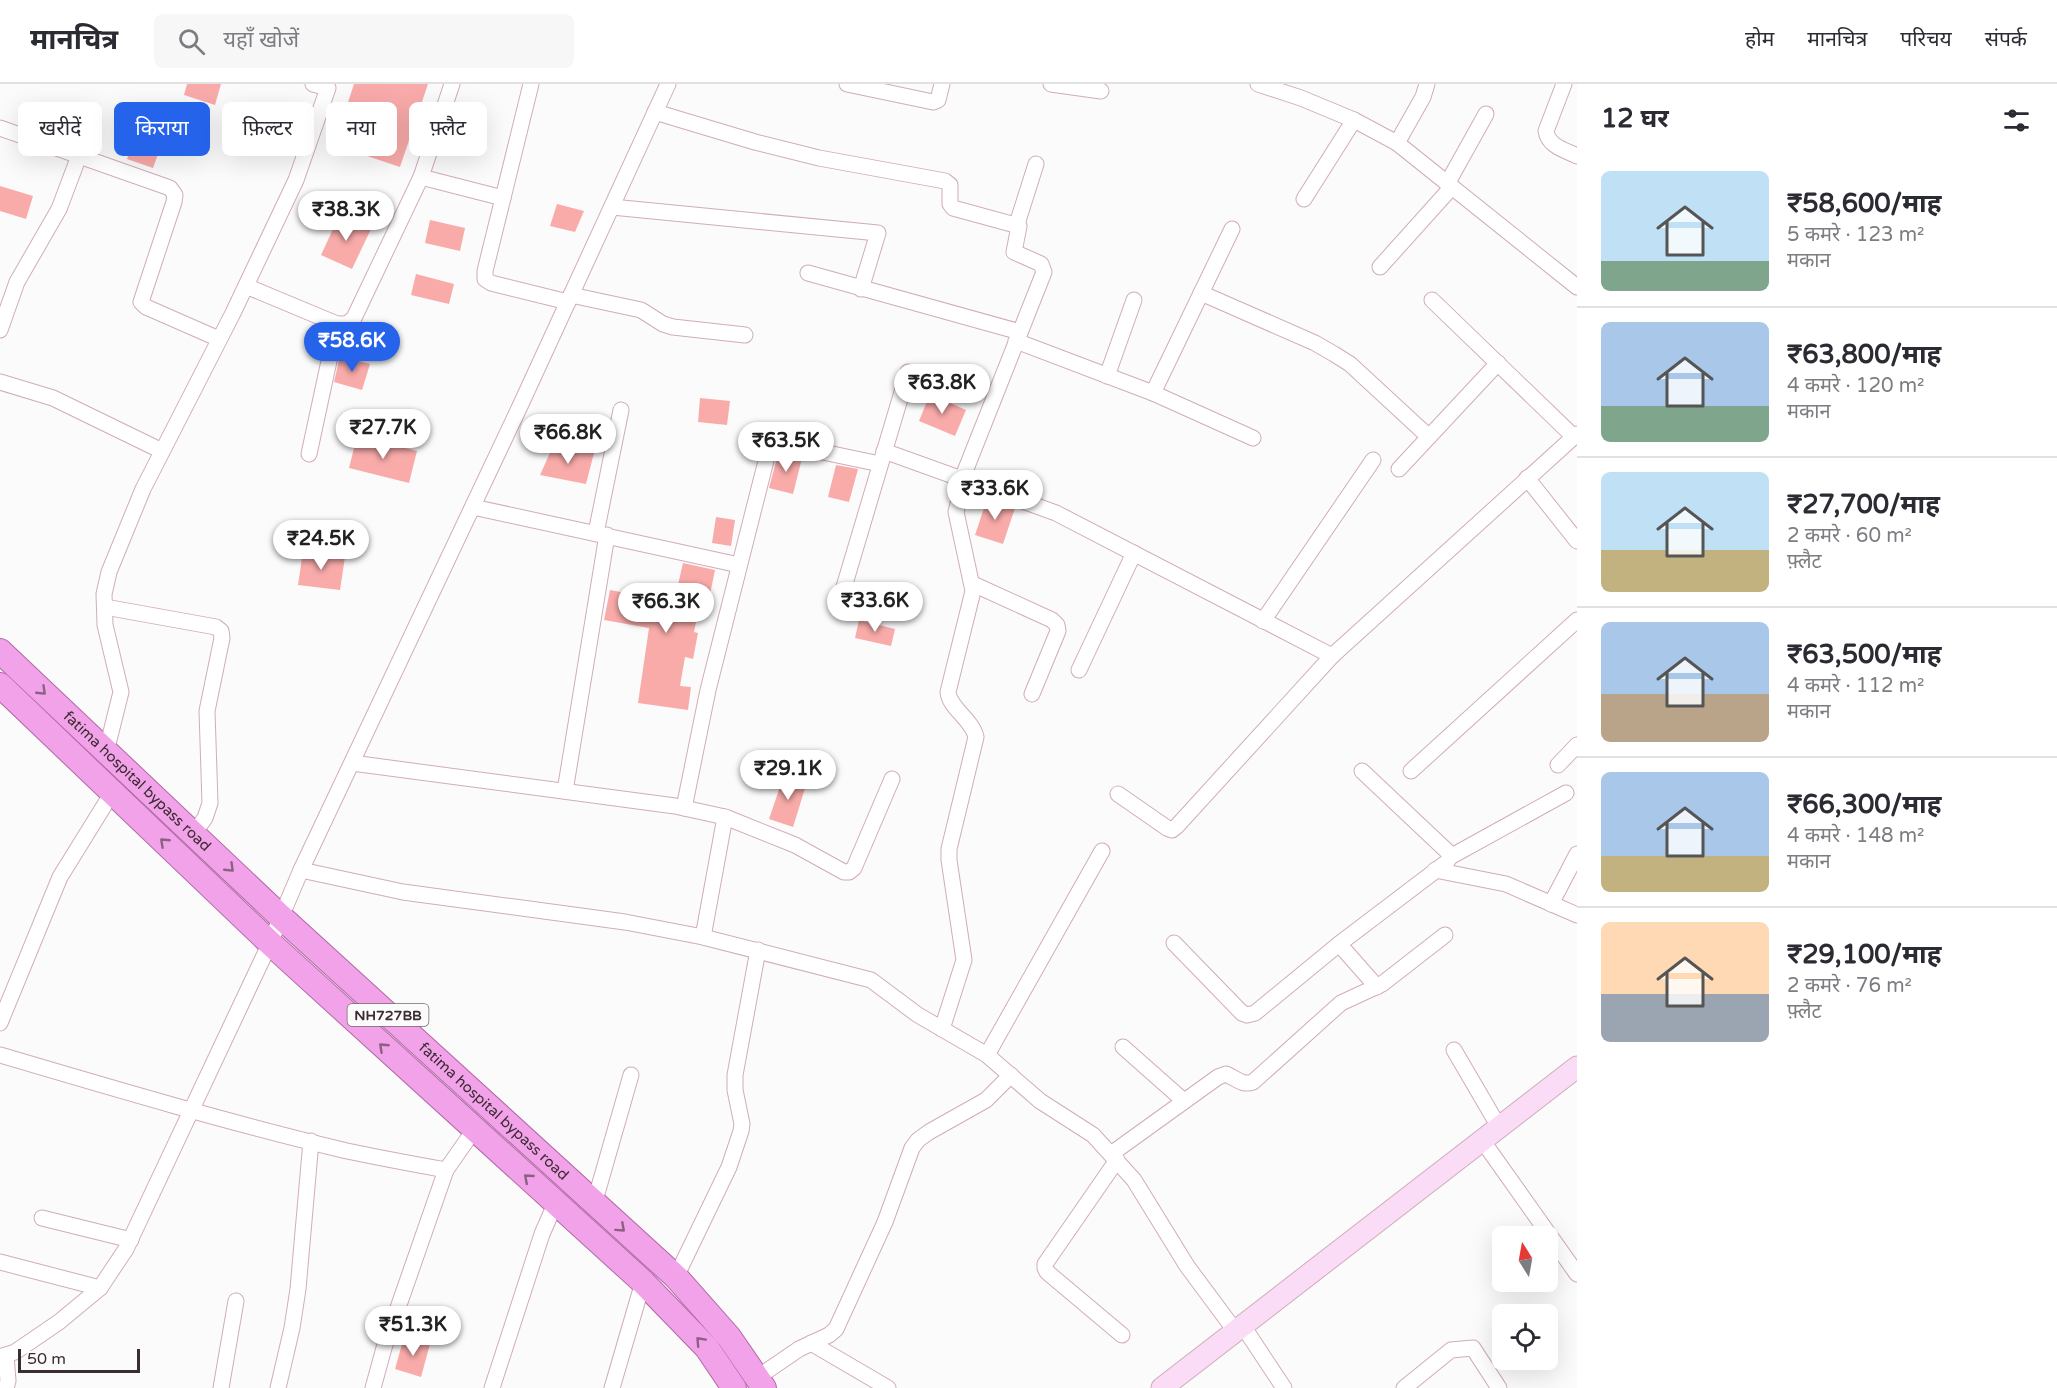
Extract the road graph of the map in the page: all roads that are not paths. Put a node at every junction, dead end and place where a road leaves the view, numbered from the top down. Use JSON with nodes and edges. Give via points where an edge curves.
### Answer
{"nodes":[{"id":1,"x":313,"y":84,"type":"edge"},
{"id":2,"x":452,"y":84,"type":"edge"},
{"id":3,"x":531,"y":84,"type":"edge"},
{"id":4,"x":668,"y":84,"type":"edge"},
{"id":5,"x":847,"y":84,"type":"edge"},
{"id":6,"x":942,"y":84,"type":"edge"},
{"id":7,"x":1051,"y":84,"type":"edge"},
{"id":8,"x":1258,"y":84,"type":"edge"},
{"id":9,"x":1427,"y":84,"type":"edge"},
{"id":10,"x":1564,"y":84,"type":"edge"},
{"id":11,"x":333,"y":86,"type":"edge"},
{"id":12,"x":1101,"y":91,"type":"dead end"},
{"id":13,"x":1303,"y":91,"type":"edge"},
{"id":14,"x":655,"y":112,"type":"junction"},
{"id":15,"x":1486,"y":114,"type":"dead end"},
{"id":16,"x":1354,"y":120,"type":"junction"},
{"id":17,"x":0,"y":128,"type":"edge"},
{"id":18,"x":18,"y":134,"type":"edge"},
{"id":19,"x":1397,"y":143,"type":"junction"},
{"id":20,"x":79,"y":156,"type":"joint"},
{"id":21,"x":1577,"y":156,"type":"edge"},
{"id":22,"x":1036,"y":164,"type":"dead end"},
{"id":23,"x":421,"y":177,"type":"junction"},
{"id":24,"x":1449,"y":186,"type":"junction"},
{"id":25,"x":503,"y":198,"type":"junction"},
{"id":26,"x":1304,"y":199,"type":"dead end"},
{"id":27,"x":612,"y":207,"type":"junction"},
{"id":28,"x":1017,"y":224,"type":"junction"},
{"id":29,"x":1232,"y":230,"type":"dead end"},
{"id":30,"x":1380,"y":267,"type":"dead end"},
{"id":31,"x":808,"y":273,"type":"dead end"},
{"id":32,"x":246,"y":286,"type":"junction"},
{"id":33,"x":1577,"y":287,"type":"edge"},
{"id":34,"x":861,"y":288,"type":"junction"},
{"id":35,"x":1202,"y":293,"type":"junction"},
{"id":36,"x":569,"y":299,"type":"junction"},
{"id":37,"x":1134,"y":300,"type":"dead end"},
{"id":38,"x":1432,"y":300,"type":"dead end"},
{"id":39,"x":337,"y":324,"type":"junction"},
{"id":40,"x":0,"y":330,"type":"edge"},
{"id":41,"x":746,"y":335,"type":"dead end"},
{"id":42,"x":1018,"y":337,"type":"junction"},
{"id":43,"x":219,"y":339,"type":"junction"},
{"id":44,"x":1498,"y":363,"type":"junction"},
{"id":45,"x":908,"y":372,"type":"dead end"},
{"id":46,"x":1107,"y":375,"type":"junction"},
{"id":47,"x":0,"y":382,"type":"edge"},
{"id":48,"x":1154,"y":393,"type":"junction"},
{"id":49,"x":621,"y":410,"type":"dead end"},
{"id":50,"x":1575,"y":435,"type":"edge"},
{"id":51,"x":1429,"y":437,"type":"junction"},
{"id":52,"x":1253,"y":438,"type":"dead end"},
{"id":53,"x":162,"y":451,"type":"junction"},
{"id":54,"x":309,"y":454,"type":"dead end"},
{"id":55,"x":882,"y":458,"type":"junction"},
{"id":56,"x":1373,"y":460,"type":"dead end"},
{"id":57,"x":1399,"y":469,"type":"dead end"},
{"id":58,"x":1527,"y":478,"type":"junction"},
{"id":59,"x":963,"y":479,"type":"junction"},
{"id":60,"x":473,"y":507,"type":"junction"},
{"id":61,"x":602,"y":534,"type":"junction"},
{"id":62,"x":1577,"y":541,"type":"edge"},
{"id":63,"x":1134,"y":553,"type":"junction"},
{"id":64,"x":739,"y":565,"type":"junction"},
{"id":65,"x":973,"y":584,"type":"junction"},
{"id":66,"x":841,"y":597,"type":"dead end"},
{"id":67,"x":105,"y":607,"type":"junction"},
{"id":68,"x":1577,"y":620,"type":"edge"},
{"id":69,"x":1263,"y":621,"type":"junction"},
{"id":70,"x":0,"y":651,"type":"edge"},
{"id":71,"x":1332,"y":656,"type":"junction"},
{"id":72,"x":1079,"y":670,"type":"dead end"},
{"id":73,"x":0,"y":685,"type":"edge"},
{"id":74,"x":1032,"y":694,"type":"dead end"},
{"id":75,"x":1577,"y":745,"type":"edge"},
{"id":76,"x":106,"y":752,"type":"junction"},
{"id":77,"x":352,"y":763,"type":"junction"},
{"id":78,"x":1558,"y":765,"type":"dead end"},
{"id":79,"x":1362,"y":771,"type":"dead end"},
{"id":80,"x":1411,"y":771,"type":"dead end"},
{"id":81,"x":892,"y":779,"type":"dead end"},
{"id":82,"x":565,"y":791,"type":"junction"},
{"id":83,"x":112,"y":793,"type":"junction"},
{"id":84,"x":1566,"y":793,"type":"dead end"},
{"id":85,"x":1118,"y":794,"type":"dead end"},
{"id":86,"x":684,"y":808,"type":"junction"},
{"id":87,"x":725,"y":817,"type":"junction"},
{"id":88,"x":194,"y":833,"type":"junction"},
{"id":89,"x":1102,"y":851,"type":"dead end"},
{"id":90,"x":1577,"y":854,"type":"edge"},
{"id":91,"x":1450,"y":857,"type":"junction"},
{"id":92,"x":301,"y":870,"type":"junction"},
{"id":93,"x":1435,"y":870,"type":"junction"},
{"id":94,"x":1551,"y":904,"type":"junction"},
{"id":95,"x":1577,"y":915,"type":"edge"},
{"id":96,"x":281,"y":917,"type":"junction"},
{"id":97,"x":1445,"y":934,"type":"dead end"},
{"id":98,"x":703,"y":936,"type":"junction"},
{"id":99,"x":270,"y":943,"type":"junction"},
{"id":100,"x":1174,"y":943,"type":"dead end"},
{"id":101,"x":1339,"y":944,"type":"junction"},
{"id":102,"x":758,"y":950,"type":"junction"},
{"id":103,"x":1377,"y":987,"type":"junction"},
{"id":104,"x":0,"y":1023,"type":"edge"},
{"id":105,"x":942,"y":1029,"type":"junction"},
{"id":106,"x":1123,"y":1047,"type":"dead end"},
{"id":107,"x":1454,"y":1050,"type":"dead end"},
{"id":108,"x":431,"y":1054,"type":"junction"},
{"id":109,"x":0,"y":1055,"type":"edge"},
{"id":110,"x":987,"y":1055,"type":"junction"},
{"id":111,"x":1577,"y":1067,"type":"edge"},
{"id":112,"x":413,"y":1074,"type":"junction"},
{"id":113,"x":1011,"y":1075,"type":"junction"},
{"id":114,"x":632,"y":1076,"type":"dead end"},
{"id":115,"x":1184,"y":1101,"type":"junction"},
{"id":116,"x":190,"y":1110,"type":"junction"},
{"id":117,"x":1499,"y":1127,"type":"junction"},
{"id":118,"x":474,"y":1130,"type":"junction"},
{"id":119,"x":1482,"y":1140,"type":"junction"},
{"id":120,"x":310,"y":1141,"type":"junction"},
{"id":121,"x":1114,"y":1157,"type":"junction"},
{"id":122,"x":446,"y":1170,"type":"junction"},
{"id":123,"x":556,"y":1202,"type":"junction"},
{"id":124,"x":594,"y":1204,"type":"junction"},
{"id":125,"x":42,"y":1218,"type":"dead end"},
{"id":126,"x":130,"y":1240,"type":"junction"},
{"id":127,"x":0,"y":1262,"type":"edge"},
{"id":128,"x":1577,"y":1274,"type":"edge"},
{"id":129,"x":676,"y":1277,"type":"junction"},
{"id":130,"x":643,"y":1282,"type":"junction"},
{"id":131,"x":100,"y":1288,"type":"junction"},
{"id":132,"x":236,"y":1301,"type":"dead end"},
{"id":133,"x":1239,"y":1329,"type":"junction"},
{"id":134,"x":1122,"y":1335,"type":"dead end"},
{"id":135,"x":811,"y":1343,"type":"junction"},
{"id":136,"x":3,"y":1356,"type":"edge"},
{"id":137,"x":761,"y":1382,"type":"edge"},
{"id":138,"x":6,"y":1388,"type":"edge"},
{"id":139,"x":221,"y":1388,"type":"edge"},
{"id":140,"x":278,"y":1388,"type":"edge"},
{"id":141,"x":373,"y":1388,"type":"edge"},
{"id":142,"x":492,"y":1388,"type":"edge"},
{"id":143,"x":612,"y":1388,"type":"edge"},
{"id":144,"x":734,"y":1388,"type":"edge"},
{"id":145,"x":888,"y":1388,"type":"edge"},
{"id":146,"x":1162,"y":1388,"type":"edge"},
{"id":147,"x":1284,"y":1388,"type":"edge"},
{"id":148,"x":1404,"y":1388,"type":"edge"},
{"id":149,"x":1499,"y":1388,"type":"edge"}],
"edges":[{"from":1,"to":11,"type":"street"},
{"from":2,"to":23,"type":"street"},
{"from":3,"to":25,"type":"street"},
{"from":4,"to":14,"type":"street"},
{"from":5,"to":6,"type":"street","via":[[933,102],[938,100]]},
{"from":7,"to":12,"type":"street"},
{"from":8,"to":13,"type":"street"},
{"from":9,"to":19,"type":"street"},
{"from":10,"to":21,"type":"street","via":[[1546,131],[1547,138]]},
{"from":11,"to":32,"type":"street","via":[[296,180]]},
{"from":13,"to":16,"type":"street"},
{"from":14,"to":27,"type":"street"},
{"from":14,"to":28,"type":"street","via":[[819,158],[945,181],[950,185],[953,208]]},
{"from":15,"to":24,"type":"street"},
{"from":16,"to":19,"type":"street"},
{"from":16,"to":26,"type":"street"},
{"from":17,"to":18,"type":"street"},
{"from":19,"to":24,"type":"street"},
{"from":20,"to":40,"type":"street","via":[[59,209],[17,282]]},
{"from":20,"to":43,"type":"street","via":[[170,188],[174,202],[141,302]]},
{"from":22,"to":28,"type":"street"},
{"from":23,"to":25,"type":"street"},
{"from":23,"to":39,"type":"street","via":[[354,318],[347,324]]},
{"from":24,"to":30,"type":"street"},
{"from":24,"to":33,"type":"street"},
{"from":25,"to":36,"type":"street","via":[[485,279]]},
{"from":27,"to":34,"type":"street","via":[[878,232]]},
{"from":27,"to":36,"type":"street"},
{"from":28,"to":42,"type":"street","via":[[1014,252],[1041,264],[1044,272]]},
{"from":29,"to":35,"type":"street"},
{"from":31,"to":34,"type":"street"},
{"from":32,"to":39,"type":"street"},
{"from":32,"to":43,"type":"street"},
{"from":34,"to":42,"type":"street"},
{"from":35,"to":48,"type":"street"},
{"from":35,"to":51,"type":"street","via":[[1315,343],[1350,364]]},
{"from":36,"to":41,"type":"street","via":[[641,310],[673,327]]},
{"from":36,"to":60,"type":"street"},
{"from":37,"to":46,"type":"street"},
{"from":38,"to":44,"type":"street"},
{"from":39,"to":54,"type":"street"},
{"from":42,"to":46,"type":"street"},
{"from":42,"to":59,"type":"street"},
{"from":43,"to":53,"type":"street"},
{"from":44,"to":50,"type":"street"},
{"from":44,"to":51,"type":"street"},
{"from":45,"to":55,"type":"street"},
{"from":46,"to":48,"type":"street"},
{"from":47,"to":53,"type":"street","via":[[53,398]]},
{"from":48,"to":52,"type":"street"},
{"from":49,"to":61,"type":"street"},
{"from":50,"to":58,"type":"street"},
{"from":51,"to":57,"type":"street"},
{"from":53,"to":67,"type":"street","via":[[109,572]]},
{"from":55,"to":59,"type":"street"},
{"from":55,"to":64,"type":"street","via":[[773,445]]},
{"from":55,"to":66,"type":"street"},
{"from":56,"to":69,"type":"street"},
{"from":58,"to":62,"type":"street"},
{"from":58,"to":71,"type":"street"},
{"from":59,"to":63,"type":"street","via":[[1056,513]]},
{"from":59,"to":65,"type":"street","via":[[956,512]]},
{"from":60,"to":61,"type":"street"},
{"from":60,"to":77,"type":"street"},
{"from":61,"to":64,"type":"street"},
{"from":61,"to":82,"type":"street"},
{"from":63,"to":69,"type":"street"},
{"from":63,"to":72,"type":"street"},
{"from":64,"to":86,"type":"street"},
{"from":65,"to":74,"type":"street","via":[[1057,624],[1058,631]]},
{"from":65,"to":105,"type":"street","via":[[948,692],[948,698],[969,721],[976,737],[948,860],[964,960]]},
{"from":67,"to":76,"type":"street","via":[[105,625],[121,692]]},
{"from":67,"to":88,"type":"street","via":[[221,631],[207,711],[210,803]]},
{"from":68,"to":80,"type":"street"},
{"from":69,"to":71,"type":"street"},
{"from":70,"to":76,"type":"highway","name":"fatima hospital bypass road","number":"NH727BB","one_way":true},
{"from":71,"to":85,"type":"street","via":[[1172,830]]},
{"from":73,"to":83,"type":"highway","name":"fatima hospital bypass road","number":"NH727BB"},
{"from":75,"to":78,"type":"street"},
{"from":76,"to":88,"type":"highway","name":"fatima hospital bypass road","number":"NH727BB"},
{"from":77,"to":82,"type":"street"},
{"from":77,"to":92,"type":"street"},
{"from":79,"to":91,"type":"street"},
{"from":81,"to":87,"type":"street","via":[[849,872]]},
{"from":82,"to":86,"type":"street"},
{"from":99,"to":83,"type":"highway","name":"fatima hospital bypass road","number":"NH727BB","one_way":true},
{"from":83,"to":104,"type":"street","via":[[60,877]]},
{"from":84,"to":91,"type":"street"},
{"from":86,"to":87,"type":"street"},
{"from":87,"to":98,"type":"street"},
{"from":88,"to":96,"type":"highway","name":"fatima hospital bypass road","number":"NH727BB","one_way":true},
{"from":89,"to":110,"type":"street"},
{"from":90,"to":94,"type":"street"},
{"from":91,"to":93,"type":"street"},
{"from":92,"to":96,"type":"street"},
{"from":92,"to":98,"type":"street","via":[[403,892]]},
{"from":93,"to":94,"type":"street","via":[[1506,884]]},
{"from":93,"to":101,"type":"street"},
{"from":94,"to":95,"type":"street"},
{"from":96,"to":99,"type":"street"},
{"from":96,"to":108,"type":"highway","name":"fatima hospital bypass road","number":"NH727BB"},
{"from":97,"to":103,"type":"street"},
{"from":98,"to":102,"type":"street"},
{"from":112,"to":99,"type":"highway","name":"fatima hospital bypass road","number":"NH727BB","one_way":true},
{"from":99,"to":116,"type":"street"},
{"from":100,"to":101,"type":"street","via":[[1247,1015],[1255,1013]]},
{"from":101,"to":103,"type":"street"},
{"from":102,"to":105,"type":"street","via":[[871,980]]},
{"from":102,"to":129,"type":"street","via":[[735,1075],[741,1131],[729,1167]]},
{"from":103,"to":115,"type":"street","via":[[1341,1003],[1253,1082],[1242,1083],[1226,1074]]},
{"from":105,"to":110,"type":"street"},
{"from":106,"to":115,"type":"street"},
{"from":107,"to":117,"type":"street"},
{"from":108,"to":112,"type":"highway"},
{"from":108,"to":124,"type":"highway","name":"fatima hospital bypass road","number":"NH727BB"},
{"from":109,"to":116,"type":"street"},
{"from":110,"to":113,"type":"street"},
{"from":111,"to":117,"type":"main road"},
{"from":112,"to":118,"type":"highway","name":"fatima hospital bypass road","number":"NH727BB"},
{"from":113,"to":121,"type":"street","via":[[1040,1101],[1093,1136]]},
{"from":113,"to":135,"type":"street","via":[[986,1100],[929,1132],[912,1148],[885,1222],[840,1322],[829,1335]]},
{"from":114,"to":124,"type":"street"},
{"from":115,"to":121,"type":"street"},
{"from":116,"to":120,"type":"street"},
{"from":116,"to":126,"type":"street"},
{"from":117,"to":119,"type":"main road"},
{"from":118,"to":122,"type":"street"},
{"from":123,"to":118,"type":"highway","name":"fatima hospital bypass road","number":"NH727BB","one_way":true},
{"from":119,"to":128,"type":"street"},
{"from":119,"to":133,"type":"main road"},
{"from":120,"to":122,"type":"street"},
{"from":120,"to":140,"type":"street","via":[[298,1290]]},
{"from":121,"to":133,"type":"street","via":[[1134,1180],[1187,1266]]},
{"from":121,"to":134,"type":"street","via":[[1045,1268]]},
{"from":122,"to":141,"type":"street"},
{"from":123,"to":130,"type":"highway","name":"fatima hospital bypass road","number":"NH727BB"},
{"from":123,"to":142,"type":"street"},
{"from":124,"to":129,"type":"highway","name":"fatima hospital bypass road","number":"NH727BB","one_way":true},
{"from":125,"to":126,"type":"street"},
{"from":126,"to":131,"type":"street"},
{"from":127,"to":131,"type":"street"},
{"from":129,"to":137,"type":"highway","name":"fatima hospital bypass road","number":"NH727BB","via":[[729,1337]]},
{"from":130,"to":143,"type":"street"},
{"from":144,"to":130,"type":"highway","name":"fatima hospital bypass road","number":"NH727BB","one_way":true,"via":[[707,1348]]},
{"from":131,"to":136,"type":"street","via":[[59,1322]]},
{"from":132,"to":139,"type":"street"},
{"from":133,"to":146,"type":"main road"},
{"from":133,"to":147,"type":"street"},
{"from":135,"to":137,"type":"street"},
{"from":135,"to":145,"type":"street"},
{"from":136,"to":138,"type":"street"},
{"from":148,"to":149,"type":"street","via":[[1450,1350],[1473,1348]]}]}
